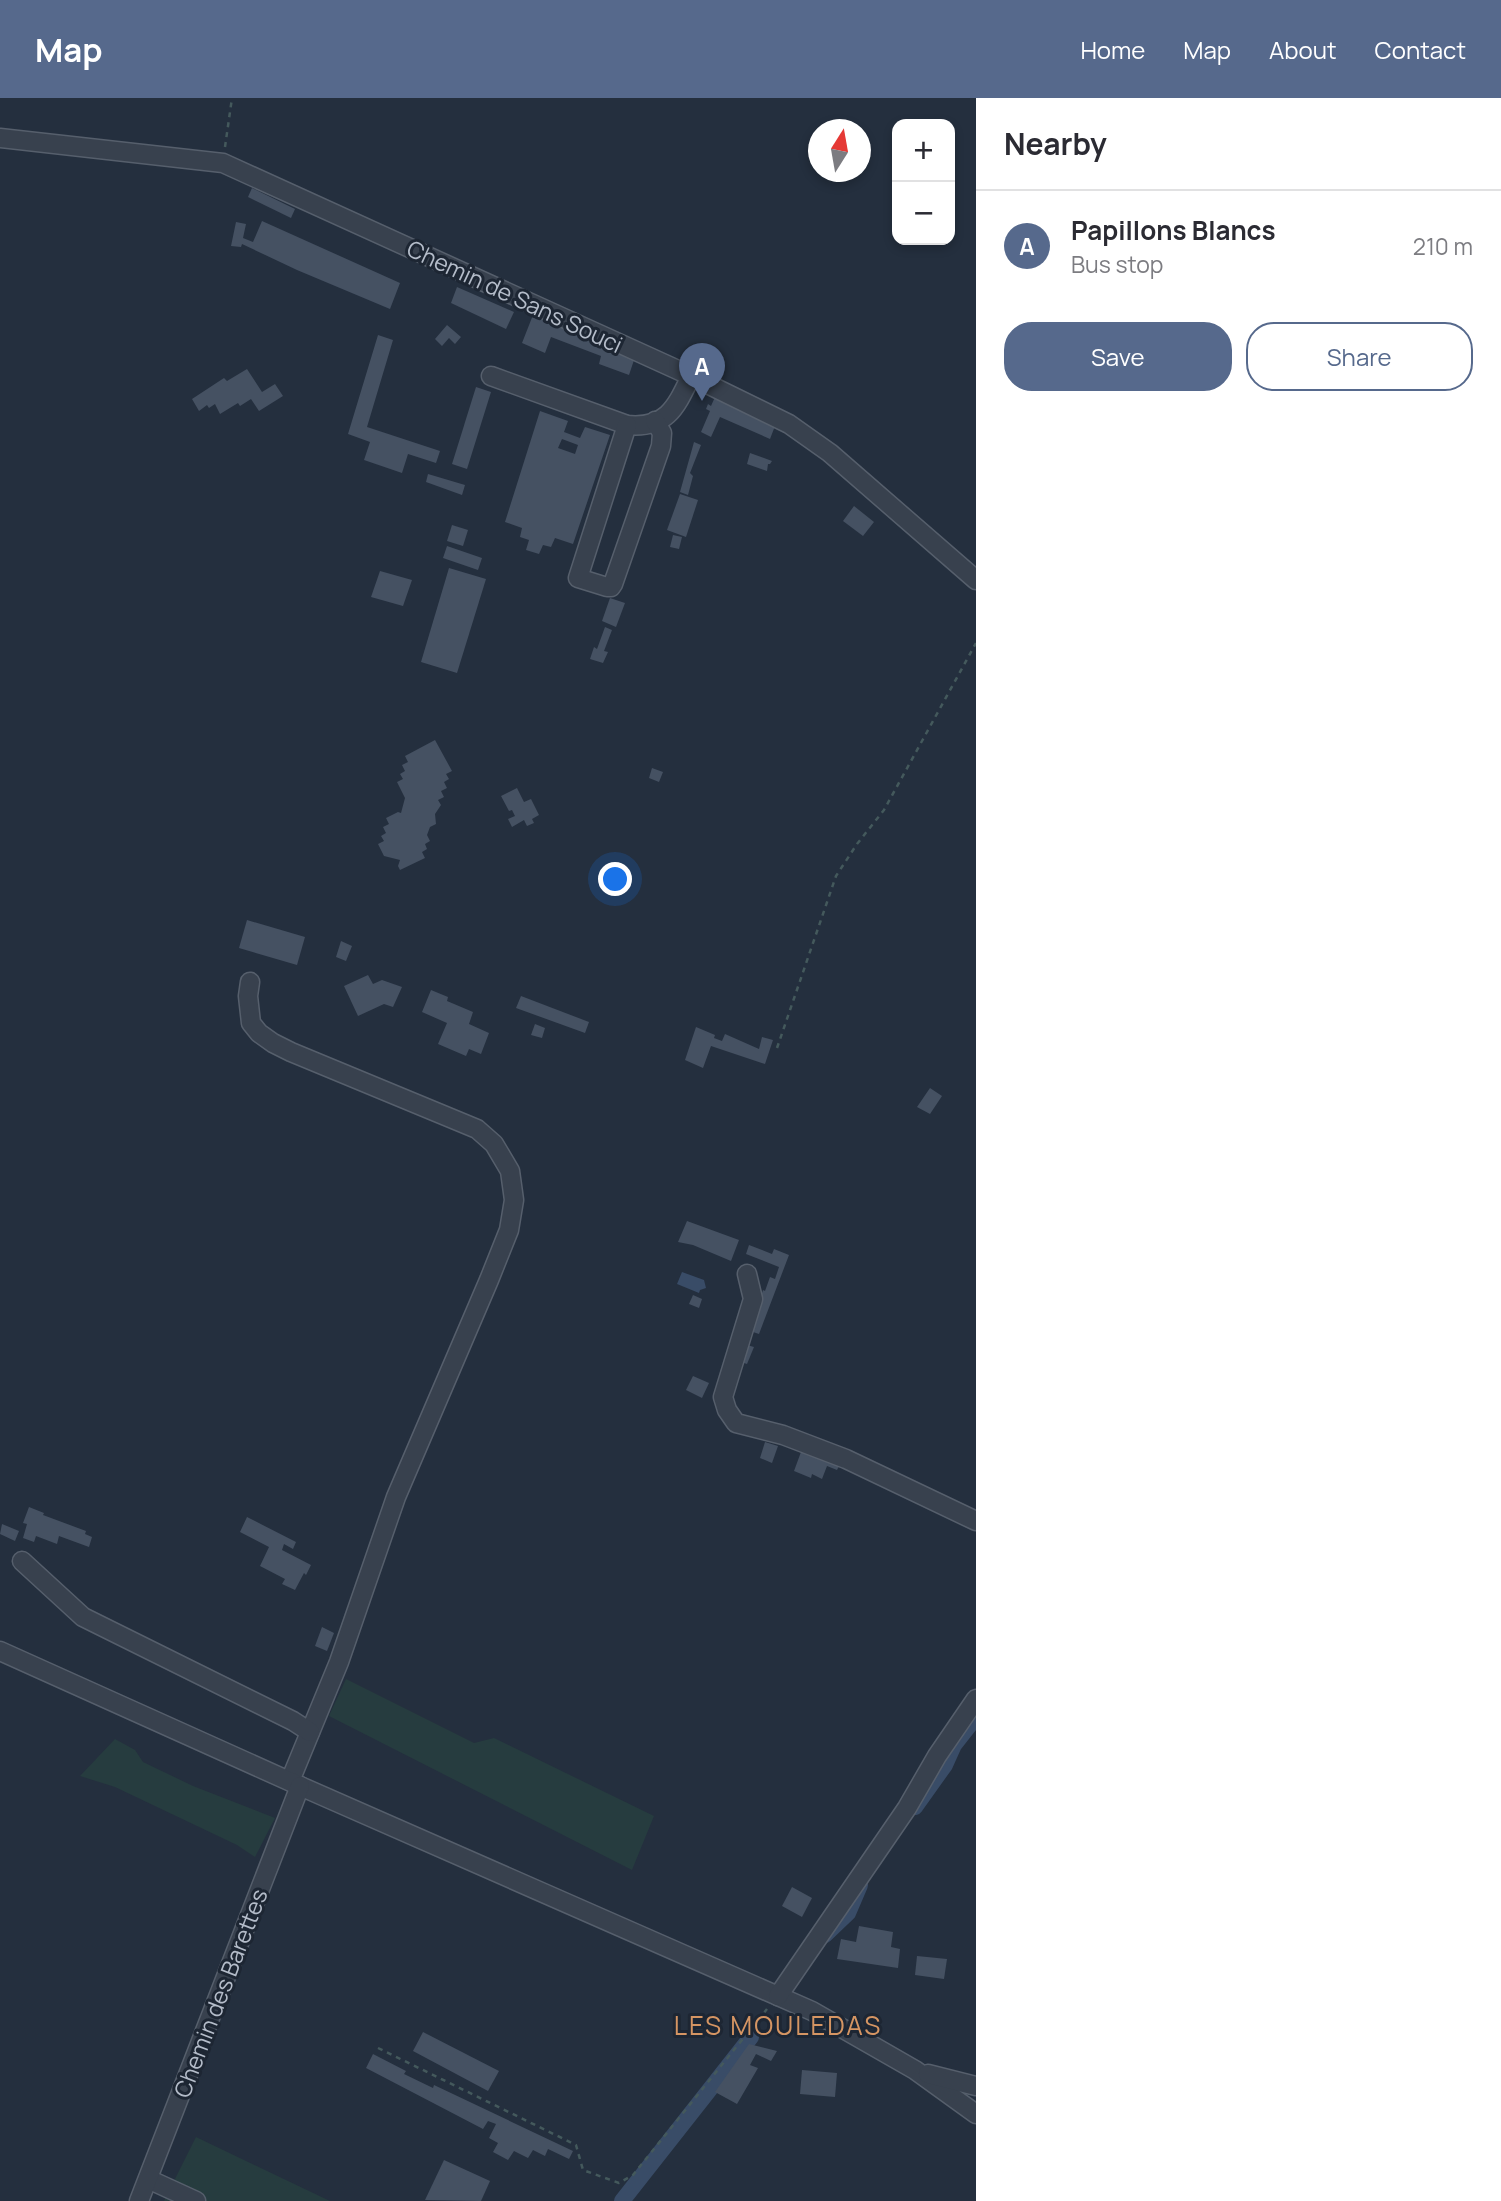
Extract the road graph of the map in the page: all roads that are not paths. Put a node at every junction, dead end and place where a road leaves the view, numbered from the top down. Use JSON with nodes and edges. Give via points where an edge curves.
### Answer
{"nodes":[{"id":1,"x":0,"y":138,"type":"edge"},
{"id":2,"x":491,"y":376,"type":"dead end"},
{"id":3,"x":691,"y":376,"type":"junction"},
{"id":4,"x":655,"y":421,"type":"junction"},
{"id":5,"x":627,"y":425,"type":"junction"},
{"id":6,"x":976,"y":580,"type":"edge"},
{"id":7,"x":250,"y":982,"type":"dead end"},
{"id":8,"x":747,"y":1274,"type":"dead end"},
{"id":9,"x":976,"y":1521,"type":"edge"},
{"id":10,"x":22,"y":1561,"type":"dead end"},
{"id":11,"x":0,"y":1651,"type":"edge"},
{"id":12,"x":976,"y":1699,"type":"edge"},
{"id":13,"x":310,"y":1732,"type":"junction"},
{"id":14,"x":295,"y":1783,"type":"junction"},
{"id":15,"x":778,"y":1996,"type":"junction"},
{"id":16,"x":915,"y":2070,"type":"junction"},
{"id":17,"x":976,"y":2086,"type":"edge"},
{"id":18,"x":976,"y":2114,"type":"edge"},
{"id":19,"x":148,"y":2179,"type":"junction"},
{"id":20,"x":139,"y":2201,"type":"edge"},
{"id":21,"x":196,"y":2201,"type":"edge"}],
"edges":[{"from":1,"to":3,"type":"street","name":"Chemin de Sans Souci","via":[[223,163]]},
{"from":2,"to":5,"type":"street"},
{"from":3,"to":4,"type":"street","via":[[673,411]]},
{"from":3,"to":6,"type":"street","name":"Chemin de Sans Souci","via":[[789,424],[831,453]]},
{"from":4,"to":5,"type":"street"},
{"from":4,"to":5,"type":"street","via":[[662,433],[661,446],[613,584],[607,587],[578,578]]},
{"from":7,"to":13,"type":"street","name":"Chemin des Barettes","via":[[251,1023],[258,1033],[290,1052],[477,1129],[494,1144],[510,1171],[514,1200],[509,1230],[396,1497]]},
{"from":8,"to":9,"type":"street","via":[[753,1299],[723,1397],[736,1423],[846,1459]]},
{"from":10,"to":13,"type":"street","via":[[83,1617]]},
{"from":11,"to":14,"type":"street"},
{"from":12,"to":15,"type":"street"},
{"from":13,"to":14,"type":"street","name":"Chemin des Barettes"},
{"from":14,"to":15,"type":"street"},
{"from":14,"to":19,"type":"street","name":"Chemin des Barettes"},
{"from":15,"to":16,"type":"street"},
{"from":16,"to":17,"type":"street"},
{"from":16,"to":18,"type":"street"},
{"from":19,"to":20,"type":"street","name":"Chemin des Barettes"},
{"from":19,"to":21,"type":"street"}]}
